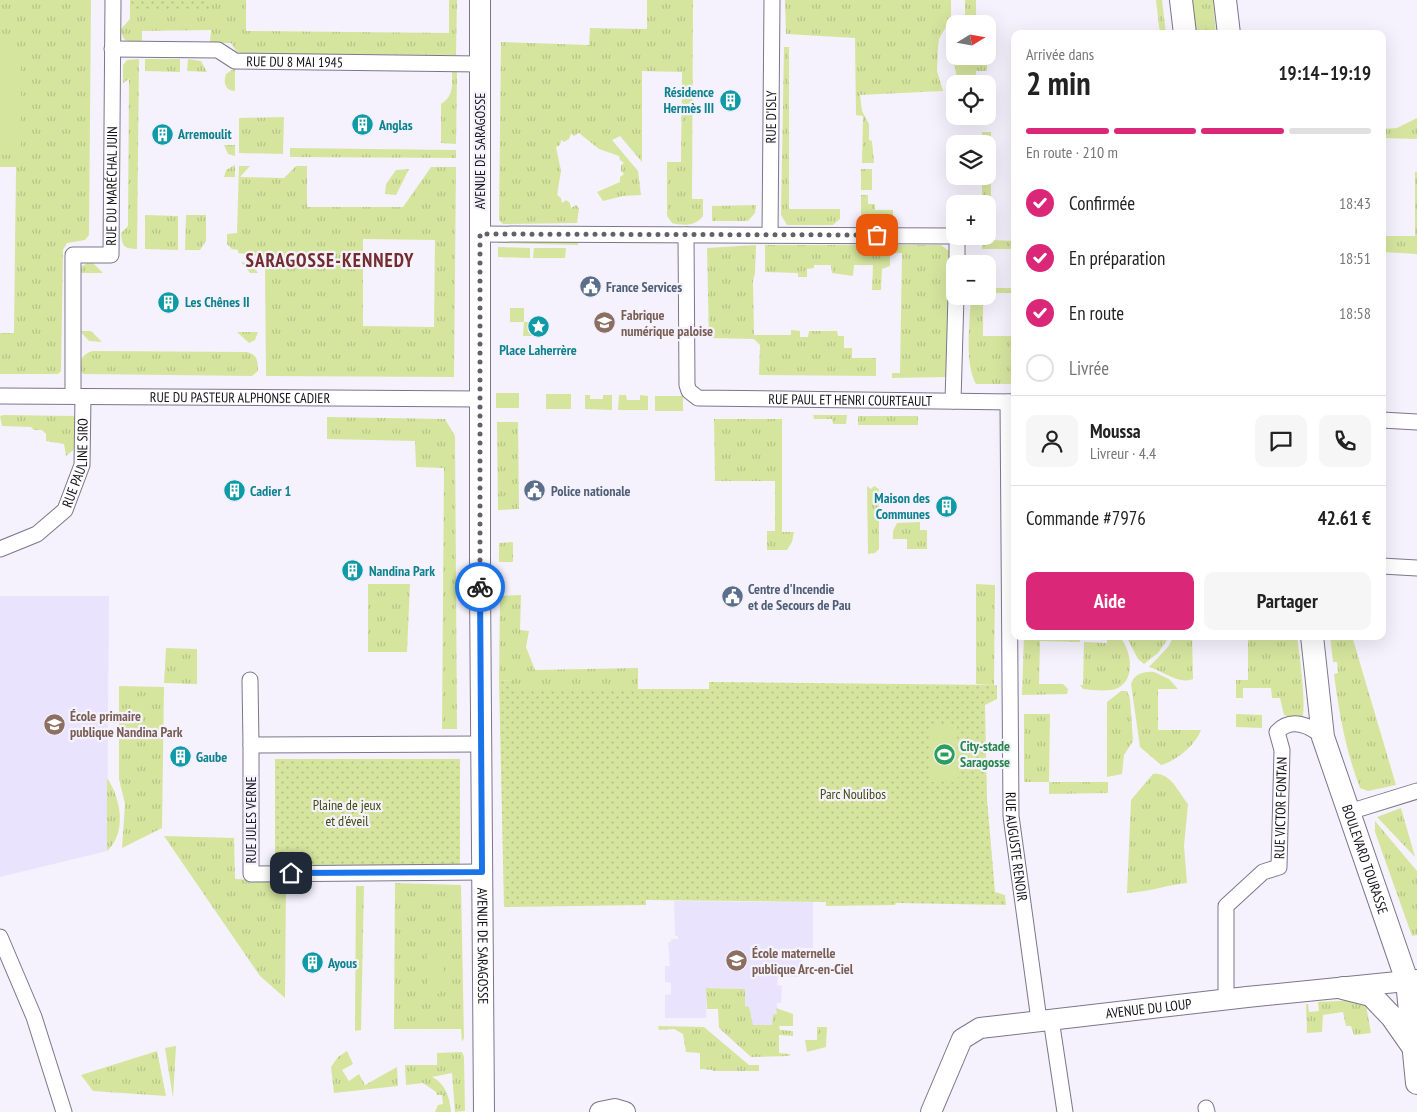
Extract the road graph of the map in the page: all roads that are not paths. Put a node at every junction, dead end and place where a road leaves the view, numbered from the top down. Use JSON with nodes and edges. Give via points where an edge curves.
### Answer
{"nodes":[{"id":1,"x":113,"y":0,"type":"edge"},
{"id":2,"x":480,"y":0,"type":"edge"},
{"id":3,"x":772,"y":0,"type":"edge"},
{"id":4,"x":1180,"y":0,"type":"edge"},
{"id":5,"x":1225,"y":0,"type":"edge"},
{"id":6,"x":1184,"y":30,"type":"edge"},
{"id":7,"x":1229,"y":30,"type":"edge"},
{"id":8,"x":112,"y":49,"type":"junction"},
{"id":9,"x":480,"y":64,"type":"junction"},
{"id":10,"x":480,"y":234,"type":"junction"},
{"id":11,"x":686,"y":235,"type":"junction"},
{"id":12,"x":770,"y":235,"type":"junction"},
{"id":13,"x":946,"y":236,"type":"edge"},
{"id":14,"x":956,"y":305,"type":"edge"},
{"id":15,"x":0,"y":396,"type":"edge"},
{"id":16,"x":78,"y":396,"type":"junction"},
{"id":17,"x":480,"y":399,"type":"junction"},
{"id":18,"x":953,"y":401,"type":"junction"},
{"id":19,"x":1011,"y":402,"type":"edge"},
{"id":20,"x":1386,"y":420,"type":"edge"},
{"id":21,"x":1417,"y":422,"type":"edge"},
{"id":22,"x":0,"y":549,"type":"edge"},
{"id":23,"x":1386,"y":566,"type":"edge"},
{"id":24,"x":1417,"y":568,"type":"edge"},
{"id":25,"x":1011,"y":640,"type":"edge"},
{"id":26,"x":1312,"y":640,"type":"edge"},
{"id":27,"x":250,"y":680,"type":"dead end"},
{"id":28,"x":1323,"y":737,"type":"junction"},
{"id":29,"x":482,"y":744,"type":"junction"},
{"id":30,"x":251,"y":745,"type":"junction"},
{"id":31,"x":1417,"y":791,"type":"edge"},
{"id":32,"x":1349,"y":812,"type":"junction"},
{"id":33,"x":482,"y":872,"type":"junction"},
{"id":34,"x":0,"y":937,"type":"edge"},
{"id":35,"x":1412,"y":981,"type":"edge"},
{"id":36,"x":1343,"y":988,"type":"junction"},
{"id":37,"x":1226,"y":999,"type":"junction"},
{"id":38,"x":1045,"y":1019,"type":"junction"},
{"id":39,"x":1415,"y":1042,"type":"edge"},
{"id":40,"x":1417,"y":1083,"type":"edge"},
{"id":41,"x":64,"y":1112,"type":"edge"},
{"id":42,"x":484,"y":1112,"type":"edge"},
{"id":43,"x":600,"y":1112,"type":"edge"},
{"id":44,"x":625,"y":1112,"type":"edge"},
{"id":45,"x":930,"y":1112,"type":"edge"},
{"id":46,"x":1065,"y":1112,"type":"edge"}],
"edges":[{"from":1,"to":8,"type":"street","name":"RUE DU MARÉCHAL JUIN"},
{"from":2,"to":9,"type":"street","name":"AVENUE DE SARAGOSSE"},
{"from":3,"to":12,"type":"street","name":"RUE D'ISLY"},
{"from":4,"to":6,"type":"main road"},
{"from":5,"to":7,"type":"main road"},
{"from":8,"to":9,"type":"street","name":"RUE DU 8 MAI 1945","via":[[218,50],[235,61]]},
{"from":8,"to":16,"type":"street","name":"RUE DU MARÉCHAL JUIN","via":[[111,255],[73,255]]},
{"from":9,"to":10,"type":"street","name":"AVENUE DE SARAGOSSE"},
{"from":10,"to":11,"type":"street"},
{"from":10,"to":17,"type":"street","name":"AVENUE DE SARAGOSSE"},
{"from":11,"to":12,"type":"street"},
{"from":11,"to":18,"type":"street","name":"RUE PAUL ET HENRI COURTEAULT","via":[[689,391],[698,398]]},
{"from":12,"to":13,"type":"street"},
{"from":14,"to":18,"type":"street"},
{"from":15,"to":16,"type":"street","name":"RUE DU PASTEUR ALPHONSE CADIER"},
{"from":16,"to":17,"type":"street","name":"RUE DU PASTEUR ALPHONSE CADIER"},
{"from":16,"to":22,"type":"street","name":"RUE PAULINE SIRO","via":[[82,465],[65,510],[37,534]]},
{"from":17,"to":29,"type":"street","name":"AVENUE DE SARAGOSSE"},
{"from":18,"to":19,"type":"street","name":"RUE PAUL ET HENRI COURTEAULT"},
{"from":20,"to":21,"type":"street"},
{"from":23,"to":24,"type":"street"},
{"from":25,"to":38,"type":"street","name":"RUE AUGUSTE RENOIR","via":[[1011,816]]},
{"from":26,"to":28,"type":"main road","name":"BOULEVARD TOURASSE"},
{"from":27,"to":30,"type":"street","name":"RUE JULES VERNE"},
{"from":28,"to":32,"type":"main road","name":"BOULEVARD TOURASSE"},
{"from":28,"to":37,"type":"street","name":"RUE VICTOR FONTAN","via":[[1300,724],[1282,726],[1277,732],[1282,750],[1279,867],[1263,872],[1226,906]]},
{"from":29,"to":30,"type":"street"},
{"from":29,"to":33,"type":"street","name":"AVENUE DE SARAGOSSE"},
{"from":30,"to":33,"type":"street","name":"RUE JULES VERNE","via":[[251,874]]},
{"from":31,"to":32,"type":"street"},
{"from":32,"to":35,"type":"main road","name":"BOULEVARD TOURASSE"},
{"from":33,"to":42,"type":"street","name":"AVENUE DE SARAGOSSE"},
{"from":34,"to":41,"type":"street","via":[[34,1017]]},
{"from":35,"to":36,"type":"street","name":"AVENUE DU LOUP"},
{"from":35,"to":39,"type":"main road","name":"BOULEVARD TOURASSE"},
{"from":36,"to":37,"type":"street","name":"AVENUE DU LOUP"},
{"from":36,"to":39,"type":"main road","via":[[1371,995]]},
{"from":37,"to":38,"type":"street","name":"AVENUE DU LOUP"},
{"from":38,"to":45,"type":"street","name":"AVENUE DU LOUP","via":[[980,1028],[962,1039]]},
{"from":38,"to":46,"type":"street","name":"RUE AUGUSTE RENOIR"},
{"from":39,"to":40,"type":"main road","name":"BOULEVARD TOURASSE"},
{"from":43,"to":44,"type":"street","via":[[615,1109]]}]}
